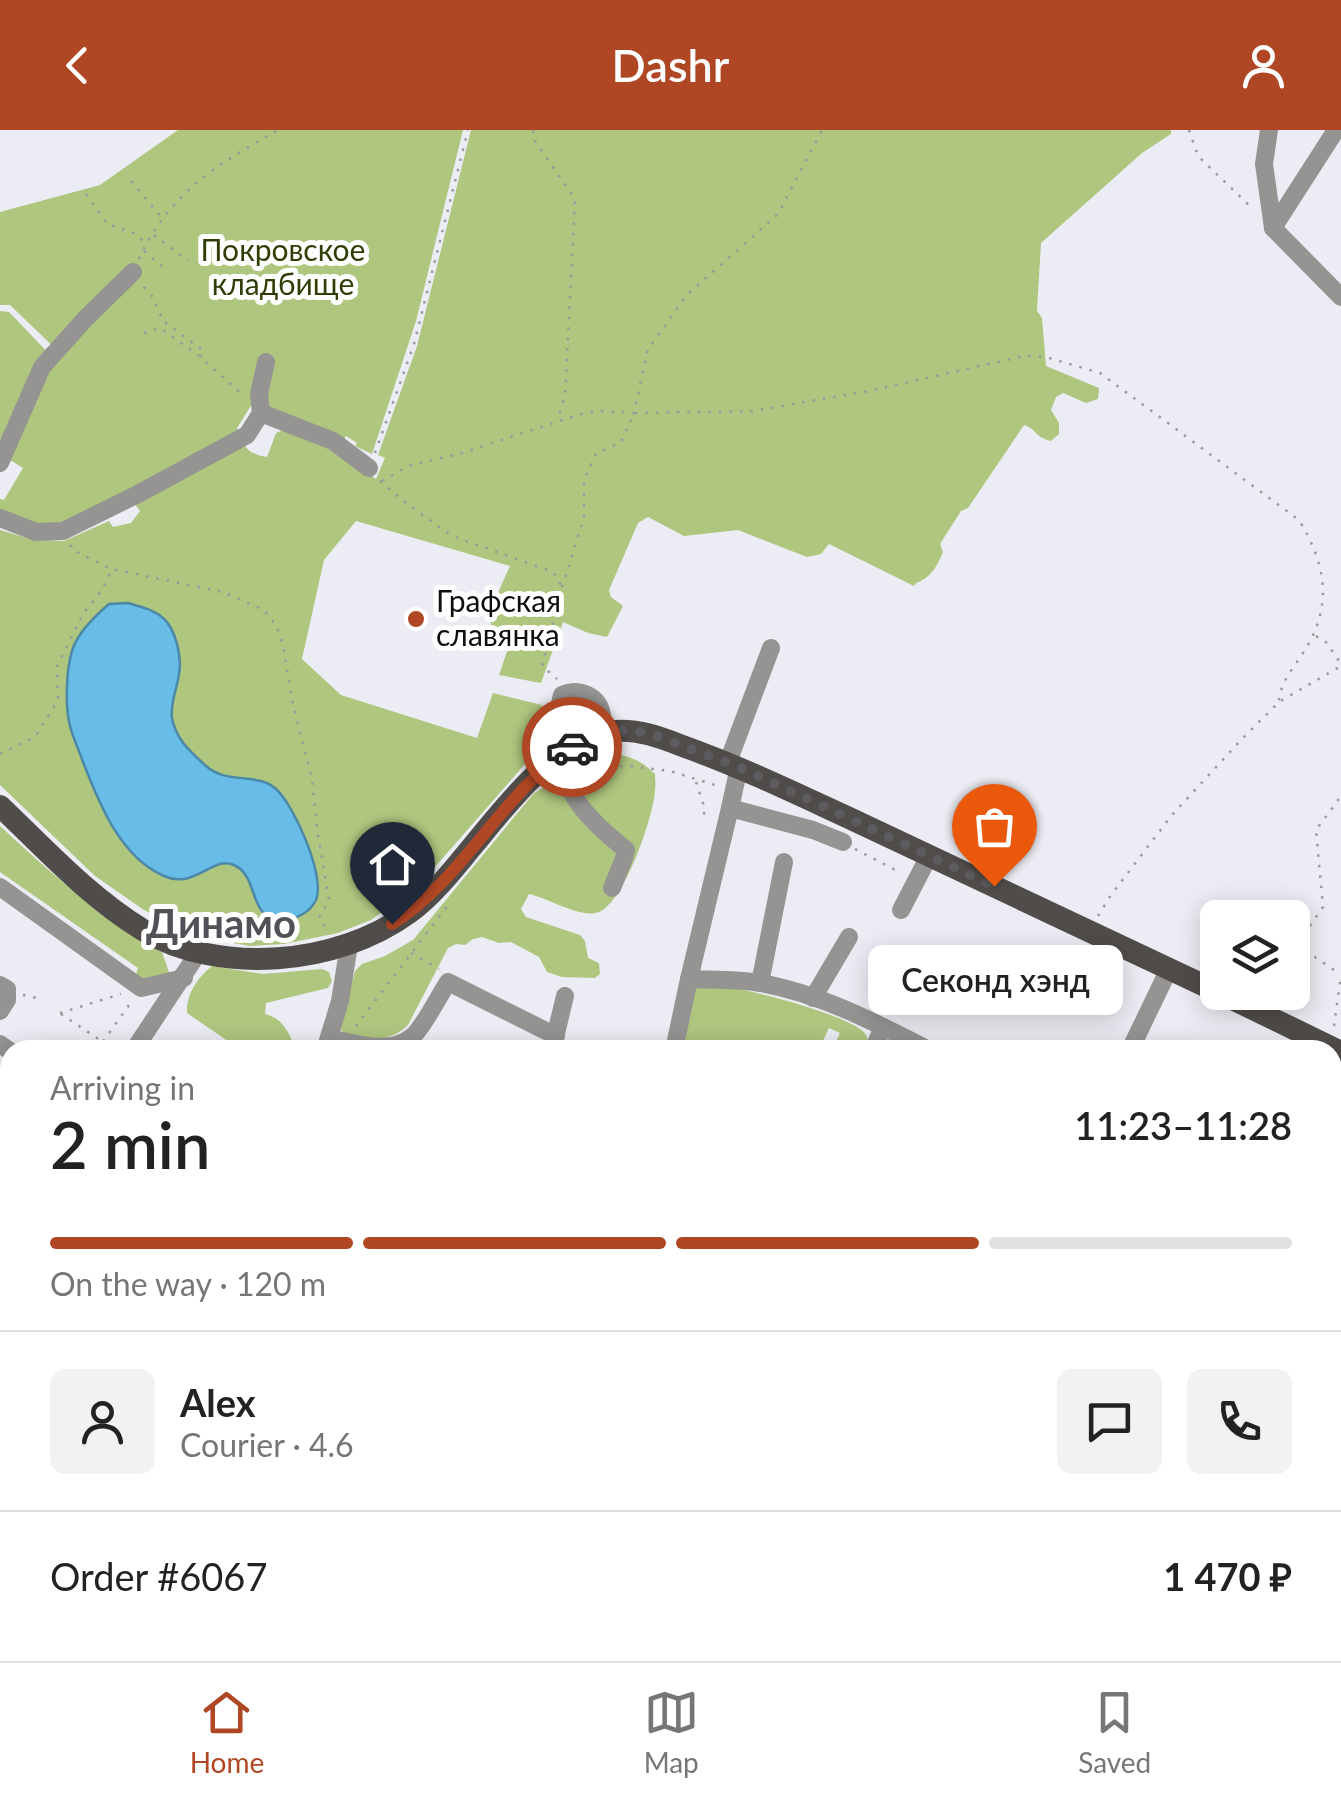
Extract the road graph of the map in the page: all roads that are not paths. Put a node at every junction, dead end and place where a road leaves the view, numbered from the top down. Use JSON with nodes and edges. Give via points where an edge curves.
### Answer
{"nodes":[{"id":1,"x":1269,"y":130,"type":"edge"},
{"id":2,"x":1336,"y":130,"type":"edge"},
{"id":3,"x":1273,"y":228,"type":"junction"},
{"id":4,"x":134,"y":272,"type":"road end"},
{"id":5,"x":1341,"y":297,"type":"edge"},
{"id":6,"x":266,"y":362,"type":"dead end"},
{"id":7,"x":261,"y":414,"type":"junction"},
{"id":8,"x":0,"y":463,"type":"edge"},
{"id":9,"x":369,"y":468,"type":"road end"},
{"id":10,"x":0,"y":518,"type":"edge"},
{"id":11,"x":772,"y":648,"type":"dead end"},
{"id":12,"x":601,"y":733,"type":"junction"},
{"id":13,"x":560,"y":764,"type":"junction"},
{"id":14,"x":734,"y":764,"type":"junction"},
{"id":15,"x":732,"y":799,"type":"junction"},
{"id":16,"x":0,"y":806,"type":"edge"},
{"id":17,"x":843,"y":842,"type":"road end"},
{"id":18,"x":929,"y":856,"type":"junction"},
{"id":19,"x":784,"y":862,"type":"dead end"},
{"id":20,"x":0,"y":887,"type":"edge"},
{"id":21,"x":612,"y":888,"type":"dead end"},
{"id":22,"x":901,"y":910,"type":"dead end"},
{"id":23,"x":850,"y":937,"type":"dead end"},
{"id":24,"x":340,"y":948,"type":"junction"},
{"id":25,"x":198,"y":953,"type":"junction"},
{"id":26,"x":1170,"y":969,"type":"junction"},
{"id":27,"x":184,"y":978,"type":"junction"},
{"id":28,"x":689,"y":978,"type":"junction"},
{"id":29,"x":760,"y":983,"type":"junction"},
{"id":30,"x":1200,"y":983,"type":"edge"},
{"id":31,"x":0,"y":984,"type":"edge"},
{"id":32,"x":564,"y":996,"type":"dead end"},
{"id":33,"x":813,"y":998,"type":"junction"},
{"id":34,"x":1255,"y":1010,"type":"edge"},
{"id":35,"x":0,"y":1011,"type":"edge"},
{"id":36,"x":883,"y":1027,"type":"junction"},
{"id":37,"x":141,"y":1040,"type":"edge"},
{"id":38,"x":334,"y":1040,"type":"edge"},
{"id":39,"x":405,"y":1040,"type":"edge"},
{"id":40,"x":549,"y":1040,"type":"edge"},
{"id":41,"x":555,"y":1040,"type":"edge"},
{"id":42,"x":676,"y":1040,"type":"edge"},
{"id":43,"x":877,"y":1040,"type":"edge"},
{"id":44,"x":909,"y":1040,"type":"edge"},
{"id":45,"x":1135,"y":1040,"type":"edge"},
{"id":46,"x":1316,"y":1040,"type":"edge"}],
"edges":[{"from":1,"to":3,"type":"street","via":[[1264,164]]},
{"from":2,"to":3,"type":"street"},
{"from":3,"to":5,"type":"street"},
{"from":4,"to":8,"type":"street","via":[[42,368]]},
{"from":6,"to":7,"type":"street"},
{"from":7,"to":9,"type":"street","via":[[333,441]]},
{"from":7,"to":10,"type":"street","via":[[248,434],[66,535]]},
{"from":11,"to":14,"type":"street"},
{"from":12,"to":13,"type":"main road"},
{"from":12,"to":13,"type":"street","via":[[596,702],[562,694]]},
{"from":12,"to":14,"type":"main road","via":[[651,734]]},
{"from":13,"to":21,"type":"street","via":[[575,801],[626,850]]},
{"from":13,"to":24,"type":"main road","via":[[521,790],[409,913]]},
{"from":14,"to":15,"type":"street"},
{"from":14,"to":18,"type":"main road"},
{"from":15,"to":17,"type":"street"},
{"from":15,"to":28,"type":"street"},
{"from":16,"to":25,"type":"main road","via":[[111,908],[144,931]]},
{"from":18,"to":22,"type":"street"},
{"from":18,"to":26,"type":"main road"},
{"from":19,"to":29,"type":"street"},
{"from":20,"to":27,"type":"street","via":[[141,988]]},
{"from":23,"to":33,"type":"street"},
{"from":24,"to":25,"type":"main road","via":[[285,957]]},
{"from":24,"to":38,"type":"street"},
{"from":25,"to":27,"type":"street"},
{"from":26,"to":30,"type":"main road"},
{"from":26,"to":45,"type":"street"},
{"from":27,"to":37,"type":"street"},
{"from":28,"to":29,"type":"street"},
{"from":28,"to":42,"type":"street"},
{"from":29,"to":33,"type":"street"},
{"from":31,"to":35,"type":"street","via":[[8,1000]]},
{"from":32,"to":41,"type":"street"},
{"from":33,"to":36,"type":"street"},
{"from":34,"to":46,"type":"main road"},
{"from":36,"to":43,"type":"street"},
{"from":36,"to":44,"type":"street"},
{"from":39,"to":40,"type":"street","via":[[448,982]]}]}
